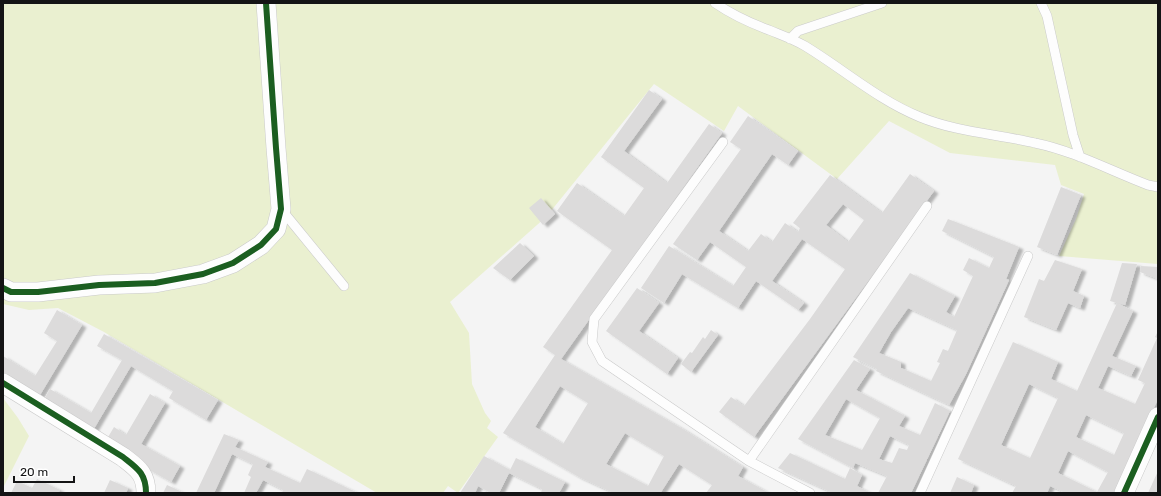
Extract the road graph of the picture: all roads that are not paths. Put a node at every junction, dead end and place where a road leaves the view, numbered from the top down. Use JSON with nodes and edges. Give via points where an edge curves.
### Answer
{"nodes":[{"id":1,"x":266,"y":3,"type":"edge"},
{"id":2,"x":715,"y":3,"type":"edge"},
{"id":3,"x":882,"y":3,"type":"edge"},
{"id":4,"x":1041,"y":3,"type":"edge"},
{"id":5,"x":790,"y":39,"type":"junction"},
{"id":6,"x":723,"y":142,"type":"dead end"},
{"id":7,"x":1080,"y":157,"type":"junction"},
{"id":8,"x":1158,"y":187,"type":"edge"},
{"id":9,"x":927,"y":206,"type":"dead end"},
{"id":10,"x":281,"y":209,"type":"junction"},
{"id":11,"x":1028,"y":256,"type":"dead end"},
{"id":12,"x":344,"y":286,"type":"dead end"},
{"id":13,"x":3,"y":288,"type":"edge"},
{"id":14,"x":3,"y":383,"type":"edge"},
{"id":15,"x":1158,"y":417,"type":"edge"},
{"id":16,"x":749,"y":461,"type":"junction"},
{"id":17,"x":146,"y":493,"type":"edge"},
{"id":18,"x":810,"y":493,"type":"edge"},
{"id":19,"x":920,"y":493,"type":"edge"},
{"id":20,"x":1124,"y":493,"type":"edge"}],
"edges":[{"from":1,"to":10,"type":"street"},
{"from":2,"to":5,"type":"lane"},
{"from":3,"to":5,"type":"lane","via":[[798,32]]},
{"from":4,"to":7,"type":"lane","via":[[1047,16],[1072,135]]},
{"from":5,"to":7,"type":"lane","via":[[804,45],[899,107],[921,118],[1036,143]]},
{"from":6,"to":16,"type":"lane","via":[[594,319],[592,342],[602,361]]},
{"from":7,"to":8,"type":"lane"},
{"from":9,"to":16,"type":"lane"},
{"from":10,"to":12,"type":"lane"},
{"from":10,"to":13,"type":"street","via":[[276,229],[261,246],[233,263],[203,274],[155,283],[99,285],[38,292],[11,292]]},
{"from":11,"to":19,"type":"lane"},
{"from":14,"to":17,"type":"street","via":[[140,470],[146,483]]},
{"from":15,"to":20,"type":"street"},
{"from":16,"to":18,"type":"lane"}]}
